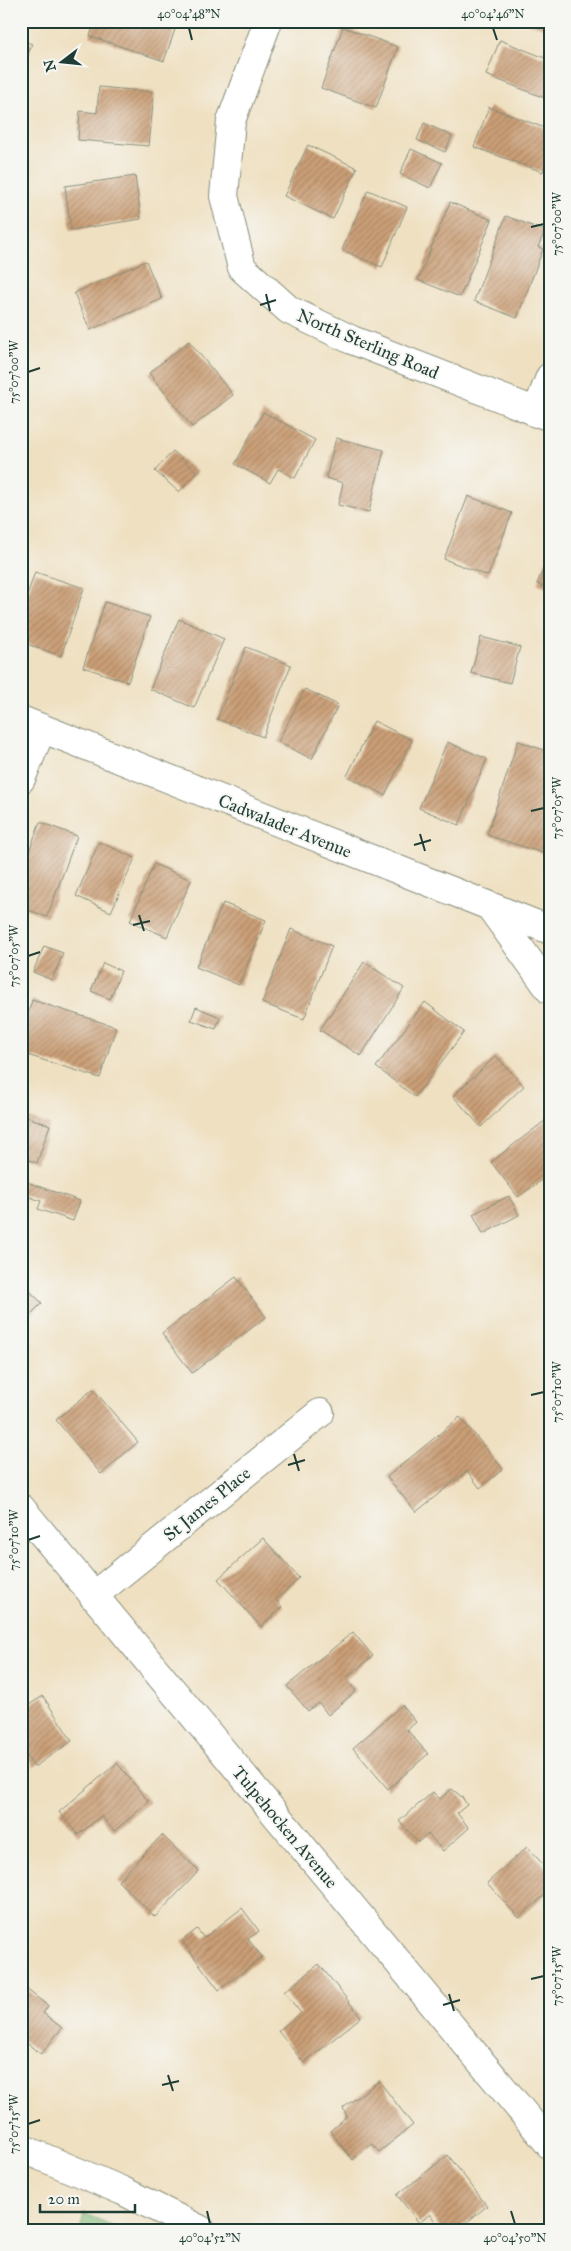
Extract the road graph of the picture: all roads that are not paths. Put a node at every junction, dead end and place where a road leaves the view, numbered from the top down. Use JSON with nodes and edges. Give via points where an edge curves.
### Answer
{"nodes":[{"id":1,"x":268,"y":21,"type":"edge"},
{"id":2,"x":550,"y":377,"type":"edge"},
{"id":3,"x":543,"y":415,"type":"edge"},
{"id":4,"x":32,"y":724,"type":"edge"},
{"id":5,"x":21,"y":779,"type":"edge"},
{"id":6,"x":491,"y":908,"type":"junction"},
{"id":7,"x":550,"y":930,"type":"edge"},
{"id":8,"x":550,"y":990,"type":"edge"},
{"id":9,"x":320,"y":1413,"type":"dead end"},
{"id":10,"x":21,"y":1508,"type":"edge"},
{"id":11,"x":94,"y":1596,"type":"junction"},
{"id":12,"x":550,"y":2145,"type":"edge"},
{"id":13,"x":21,"y":2148,"type":"edge"},
{"id":14,"x":201,"y":2230,"type":"edge"}],
"edges":[{"from":1,"to":3,"type":"street","name":"North Sterling Road","via":[[231,121],[224,196],[242,268],[288,310],[352,340]]},
{"from":2,"to":3,"type":"street"},
{"from":4,"to":5,"type":"street"},
{"from":4,"to":6,"type":"street","name":"Cadwalader Avenue"},
{"from":6,"to":7,"type":"street","name":"Cadwalader Avenue"},
{"from":6,"to":8,"type":"street"},
{"from":9,"to":11,"type":"street","name":"St James Place"},
{"from":10,"to":11,"type":"street","name":"Tulpehocken Avenue"},
{"from":11,"to":12,"type":"street","name":"Tulpehocken Avenue"},
{"from":13,"to":14,"type":"street","via":[[124,2191]]}]}
